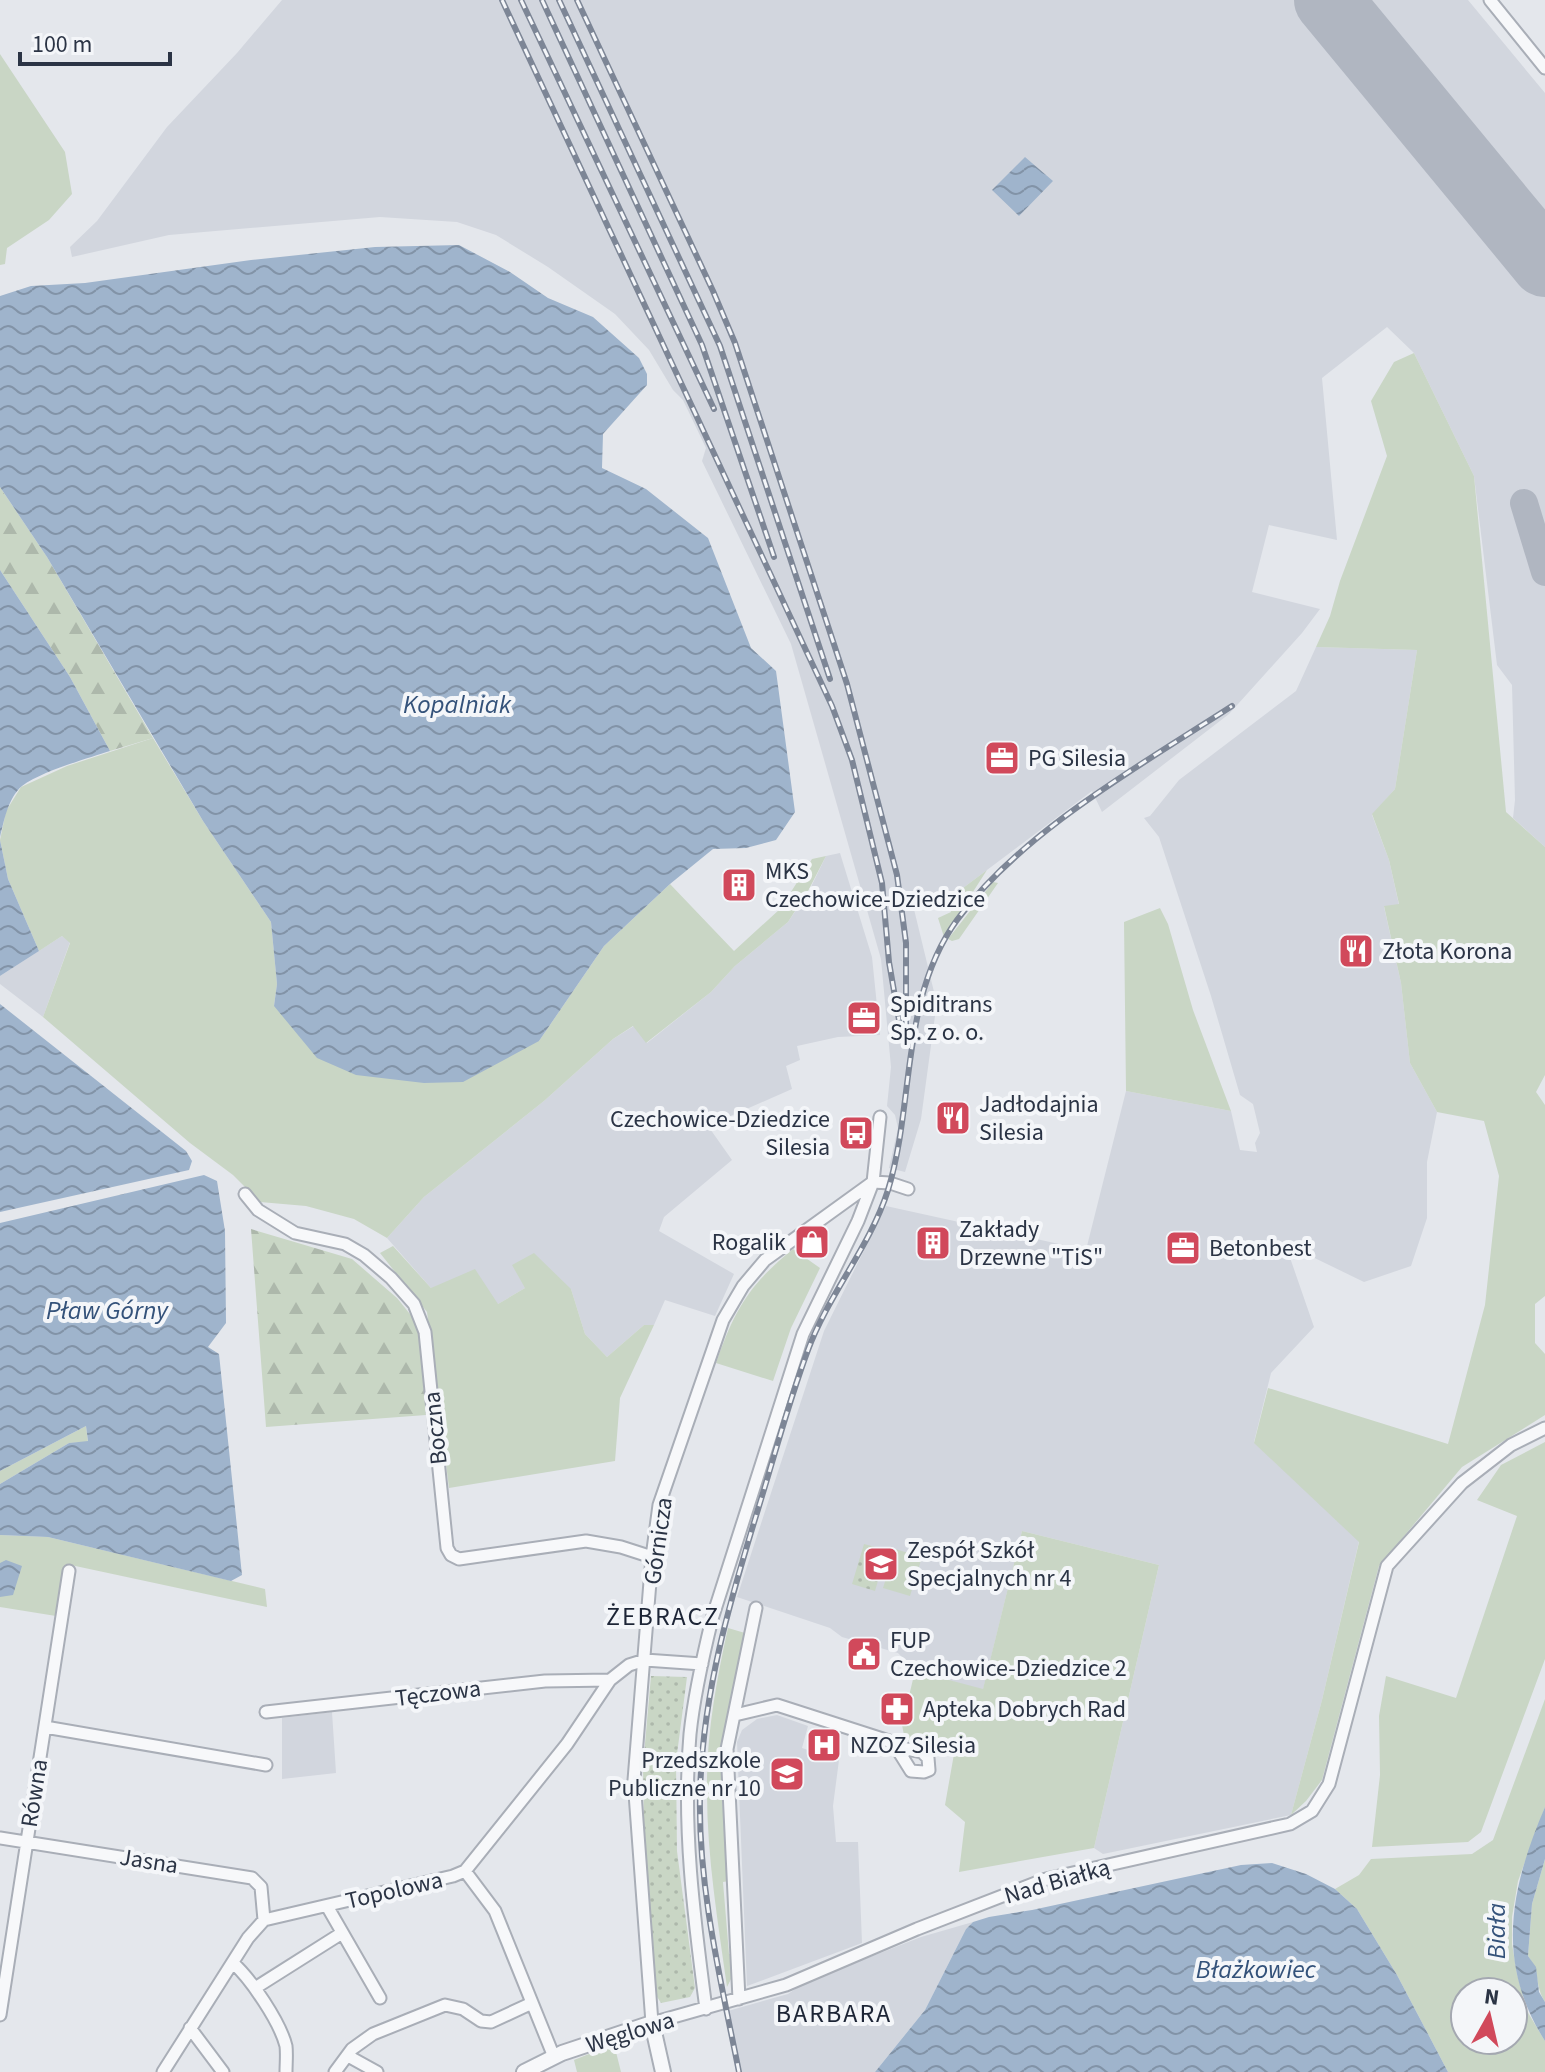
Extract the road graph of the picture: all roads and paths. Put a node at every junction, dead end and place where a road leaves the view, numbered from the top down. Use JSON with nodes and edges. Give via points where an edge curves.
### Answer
{"nodes":[{"id":1,"x":1490,"y":0,"type":"edge"},
{"id":2,"x":1545,"y":68,"type":"edge"},
{"id":3,"x":880,"y":1117,"type":"dead end"},
{"id":4,"x":873,"y":1182,"type":"junction"},
{"id":5,"x":908,"y":1189,"type":"dead end"},
{"id":6,"x":245,"y":1194,"type":"dead end"},
{"id":7,"x":1545,"y":1428,"type":"edge"},
{"id":8,"x":652,"y":1557,"type":"junction"},
{"id":9,"x":69,"y":1571,"type":"dead end"},
{"id":10,"x":756,"y":1608,"type":"dead end"},
{"id":11,"x":645,"y":1660,"type":"junction"},
{"id":12,"x":702,"y":1664,"type":"junction"},
{"id":13,"x":610,"y":1680,"type":"junction"},
{"id":14,"x":266,"y":1712,"type":"dead end"},
{"id":15,"x":735,"y":1715,"type":"junction"},
{"id":16,"x":45,"y":1727,"type":"junction"},
{"id":17,"x":896,"y":1747,"type":"dead end"},
{"id":18,"x":266,"y":1765,"type":"dead end"},
{"id":19,"x":0,"y":1838,"type":"edge"},
{"id":20,"x":27,"y":1842,"type":"junction"},
{"id":21,"x":465,"y":1871,"type":"junction"},
{"id":22,"x":327,"y":1906,"type":"junction"},
{"id":23,"x":264,"y":1920,"type":"junction"},
{"id":24,"x":342,"y":1933,"type":"junction"},
{"id":25,"x":233,"y":1963,"type":"junction"},
{"id":26,"x":255,"y":1988,"type":"junction"},
{"id":27,"x":380,"y":1998,"type":"dead end"},
{"id":28,"x":739,"y":1999,"type":"junction"},
{"id":29,"x":532,"y":2003,"type":"junction"},
{"id":30,"x":706,"y":2009,"type":"junction"},
{"id":31,"x":0,"y":2015,"type":"edge"},
{"id":32,"x":652,"y":2023,"type":"junction"},
{"id":33,"x":190,"y":2028,"type":"junction"},
{"id":34,"x":348,"y":2056,"type":"junction"},
{"id":35,"x":554,"y":2057,"type":"junction"},
{"id":36,"x":163,"y":2072,"type":"edge"},
{"id":37,"x":223,"y":2072,"type":"edge"},
{"id":38,"x":286,"y":2072,"type":"edge"},
{"id":39,"x":335,"y":2072,"type":"edge"},
{"id":40,"x":377,"y":2072,"type":"edge"},
{"id":41,"x":524,"y":2072,"type":"edge"},
{"id":42,"x":663,"y":2072,"type":"edge"}],
"edges":[{"from":1,"to":2,"type":"street"},
{"from":3,"to":4,"type":"street"},
{"from":4,"to":5,"type":"street"},
{"from":4,"to":8,"type":"street","name":"Górnicza","via":[[765,1260],[743,1286],[723,1320],[688,1415],[659,1505]]},
{"from":4,"to":12,"type":"street","via":[[803,1334]]},
{"from":6,"to":8,"type":"street","name":"Boczna","via":[[258,1210],[295,1233],[345,1244],[364,1255],[414,1304],[425,1332],[451,1555],[459,1559],[586,1541]]},
{"from":7,"to":28,"type":"street","name":"Nad Białką","via":[[1511,1445],[1462,1483],[1387,1566],[1329,1784],[1312,1811],[1290,1824],[1034,1883],[786,1985]]},
{"from":8,"to":11,"type":"street","name":"Górnicza"},
{"from":9,"to":16,"type":"street","name":"Równa"},
{"from":10,"to":15,"type":"street"},
{"from":11,"to":12,"type":"street"},
{"from":11,"to":13,"type":"street","name":"Topolowa"},
{"from":11,"to":32,"type":"street","name":"Górnicza","via":[[634,1780]]},
{"from":12,"to":30,"type":"street","via":[[690,1732],[687,1807]]},
{"from":13,"to":14,"type":"street","name":"Tęczowa","via":[[545,1681]]},
{"from":13,"to":21,"type":"street","name":"Topolowa","via":[[567,1744]]},
{"from":15,"to":17,"type":"street","via":[[777,1705]]},
{"from":15,"to":28,"type":"street","via":[[727,1749]]},
{"from":16,"to":18,"type":"street"},
{"from":16,"to":20,"type":"street","name":"Równa"},
{"from":19,"to":20,"type":"street","name":"Jasna"},
{"from":20,"to":23,"type":"street","name":"Jasna","via":[[252,1878],[261,1887]]},
{"from":20,"to":31,"type":"street","name":"Równa"},
{"from":21,"to":22,"type":"street","name":"Topolowa"},
{"from":21,"to":29,"type":"street","via":[[495,1911]]},
{"from":22,"to":23,"type":"street","name":"Topolowa"},
{"from":22,"to":24,"type":"street"},
{"from":23,"to":25,"type":"street"},
{"from":24,"to":26,"type":"street"},
{"from":24,"to":27,"type":"street"},
{"from":25,"to":26,"type":"street"},
{"from":25,"to":33,"type":"street"},
{"from":26,"to":38,"type":"street","via":[[286,2046]]},
{"from":28,"to":30,"type":"street","name":"Węglowa"},
{"from":29,"to":34,"type":"street","via":[[491,2022],[445,2005],[373,2034]]},
{"from":29,"to":35,"type":"street"},
{"from":30,"to":32,"type":"street","name":"Węglowa"},
{"from":32,"to":35,"type":"street","name":"Węglowa"},
{"from":32,"to":42,"type":"street","name":"Górnicza"},
{"from":33,"to":36,"type":"street"},
{"from":33,"to":37,"type":"street"},
{"from":34,"to":39,"type":"street"},
{"from":34,"to":40,"type":"street"},
{"from":35,"to":41,"type":"street","name":"Węglowa"}]}
